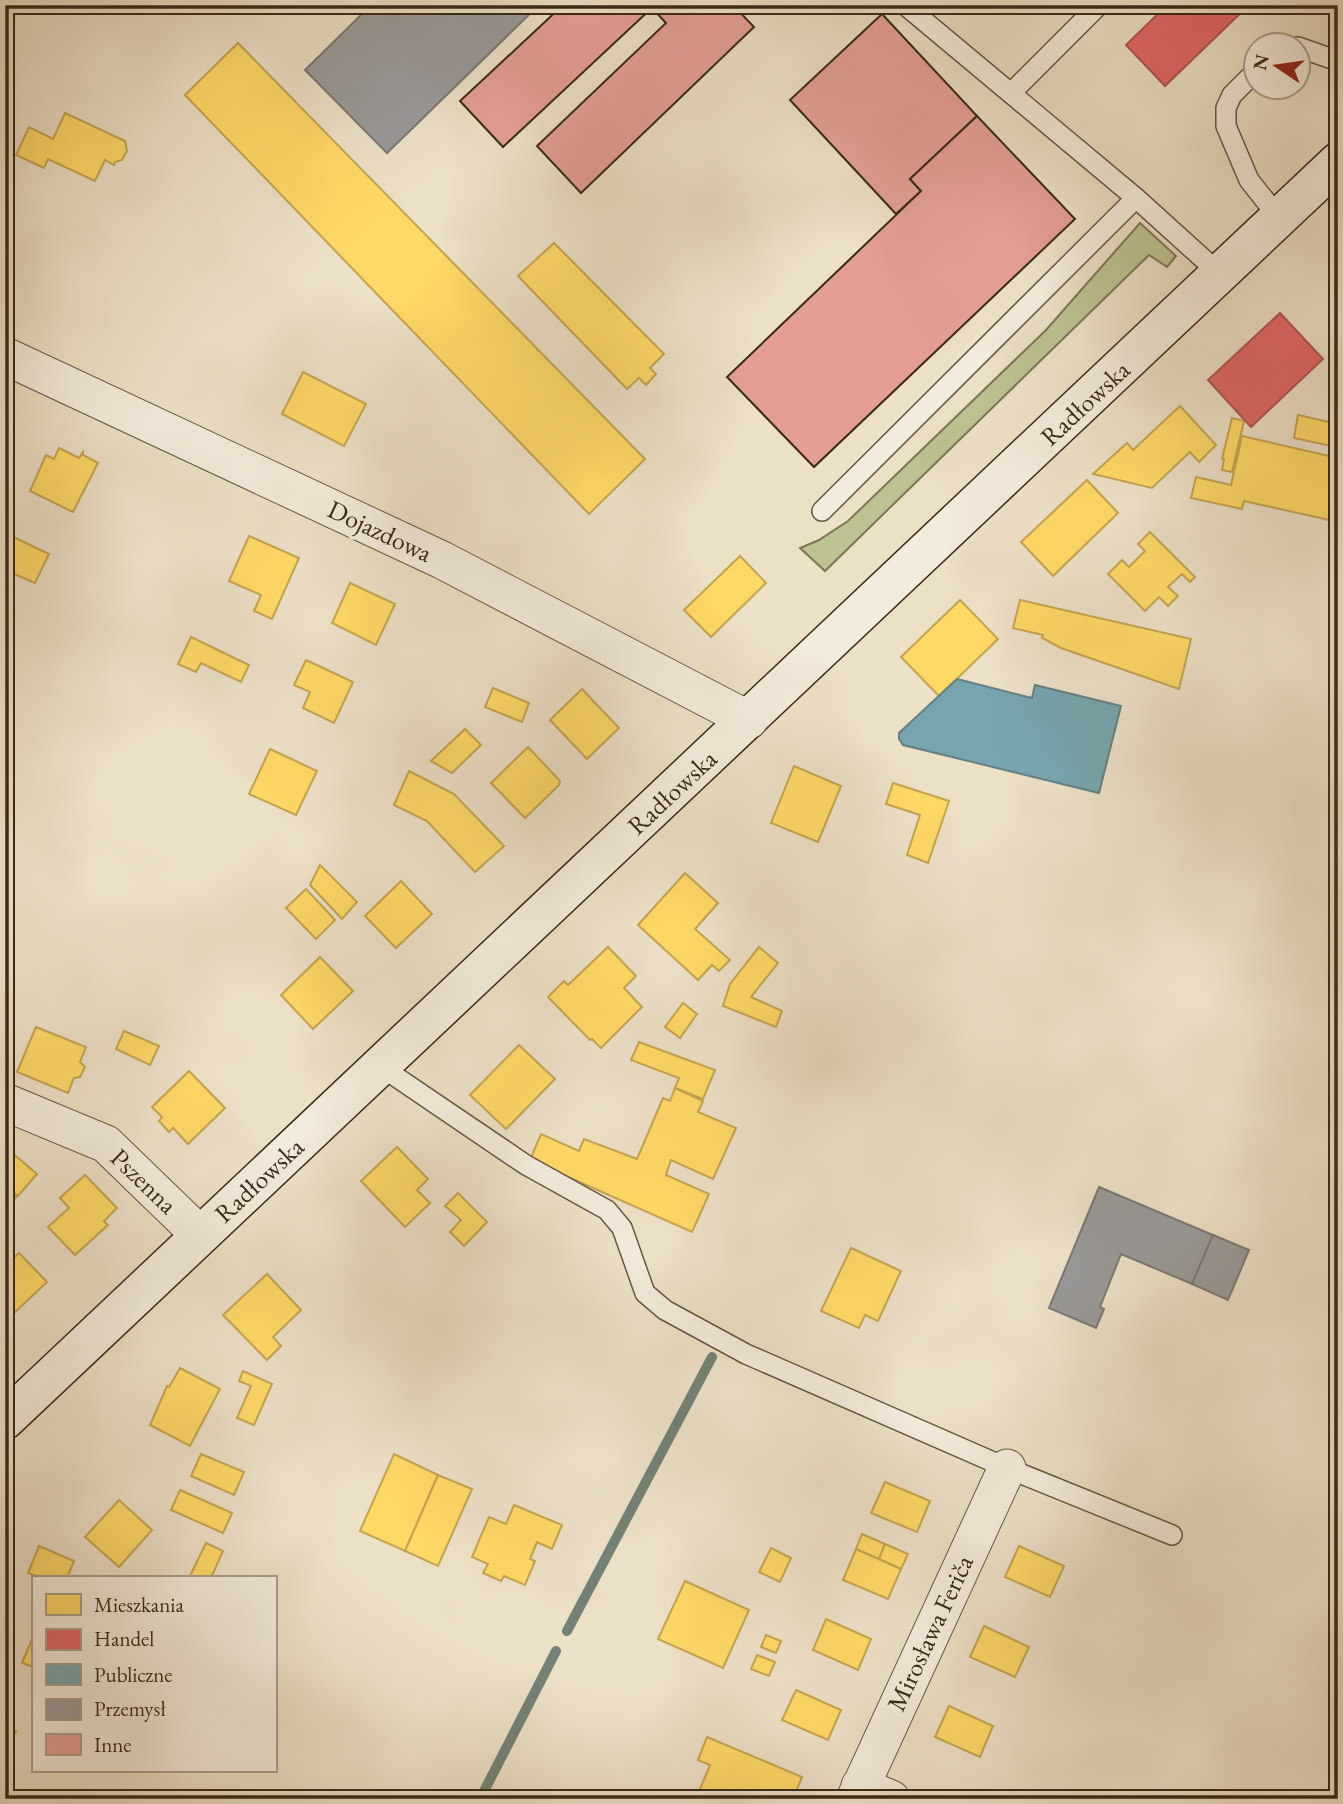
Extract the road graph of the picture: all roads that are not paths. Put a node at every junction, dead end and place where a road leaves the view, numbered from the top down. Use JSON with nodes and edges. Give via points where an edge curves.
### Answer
{"nodes":[{"id":1,"x":905,"y":5,"type":"edge"},
{"id":2,"x":1099,"y":5,"type":"edge"},
{"id":3,"x":1312,"y":52,"type":"edge"},
{"id":4,"x":1338,"y":61,"type":"edge"},
{"id":5,"x":1242,"y":85,"type":"edge"},
{"id":6,"x":1011,"y":93,"type":"junction"},
{"id":7,"x":1338,"y":162,"type":"edge"},
{"id":8,"x":1136,"y":198,"type":"junction"},
{"id":9,"x":1279,"y":218,"type":"junction"},
{"id":10,"x":1220,"y":274,"type":"junction"},
{"id":11,"x":5,"y":356,"type":"edge"},
{"id":12,"x":822,"y":511,"type":"dead end"},
{"id":13,"x":749,"y":720,"type":"junction"},
{"id":14,"x":380,"y":1066,"type":"junction"},
{"id":15,"x":5,"y":1102,"type":"edge"},
{"id":16,"x":200,"y":1235,"type":"junction"},
{"id":17,"x":5,"y":1420,"type":"edge"},
{"id":18,"x":1007,"y":1468,"type":"junction"},
{"id":19,"x":1172,"y":1535,"type":"dead end"},
{"id":20,"x":869,"y":1795,"type":"edge"}],
"edges":[{"from":1,"to":6,"type":"lane"},
{"from":2,"to":6,"type":"lane"},
{"from":3,"to":4,"type":"lane"},
{"from":5,"to":9,"type":"lane","via":[[1226,108],[1226,126],[1249,180]]},
{"from":6,"to":8,"type":"lane"},
{"from":7,"to":9,"type":"street","name":"Radłowska"},
{"from":8,"to":10,"type":"lane"},
{"from":8,"to":12,"type":"lane"},
{"from":9,"to":10,"type":"street","name":"Radłowska"},
{"from":10,"to":13,"type":"street","name":"Radłowska"},
{"from":11,"to":13,"type":"street","name":"Dojazdowa","via":[[442,560]]},
{"from":13,"to":14,"type":"street","name":"Radłowska"},
{"from":14,"to":16,"type":"street","name":"Radłowska"},
{"from":14,"to":18,"type":"lane","via":[[526,1165],[607,1210],[622,1228],[645,1293],[665,1310],[746,1353]]},
{"from":15,"to":16,"type":"street","name":"Pszenna","via":[[106,1144]]},
{"from":16,"to":17,"type":"street","name":"Radłowska"},
{"from":18,"to":19,"type":"lane"},
{"from":18,"to":20,"type":"street","name":"Mirosława Feriča"}]}
